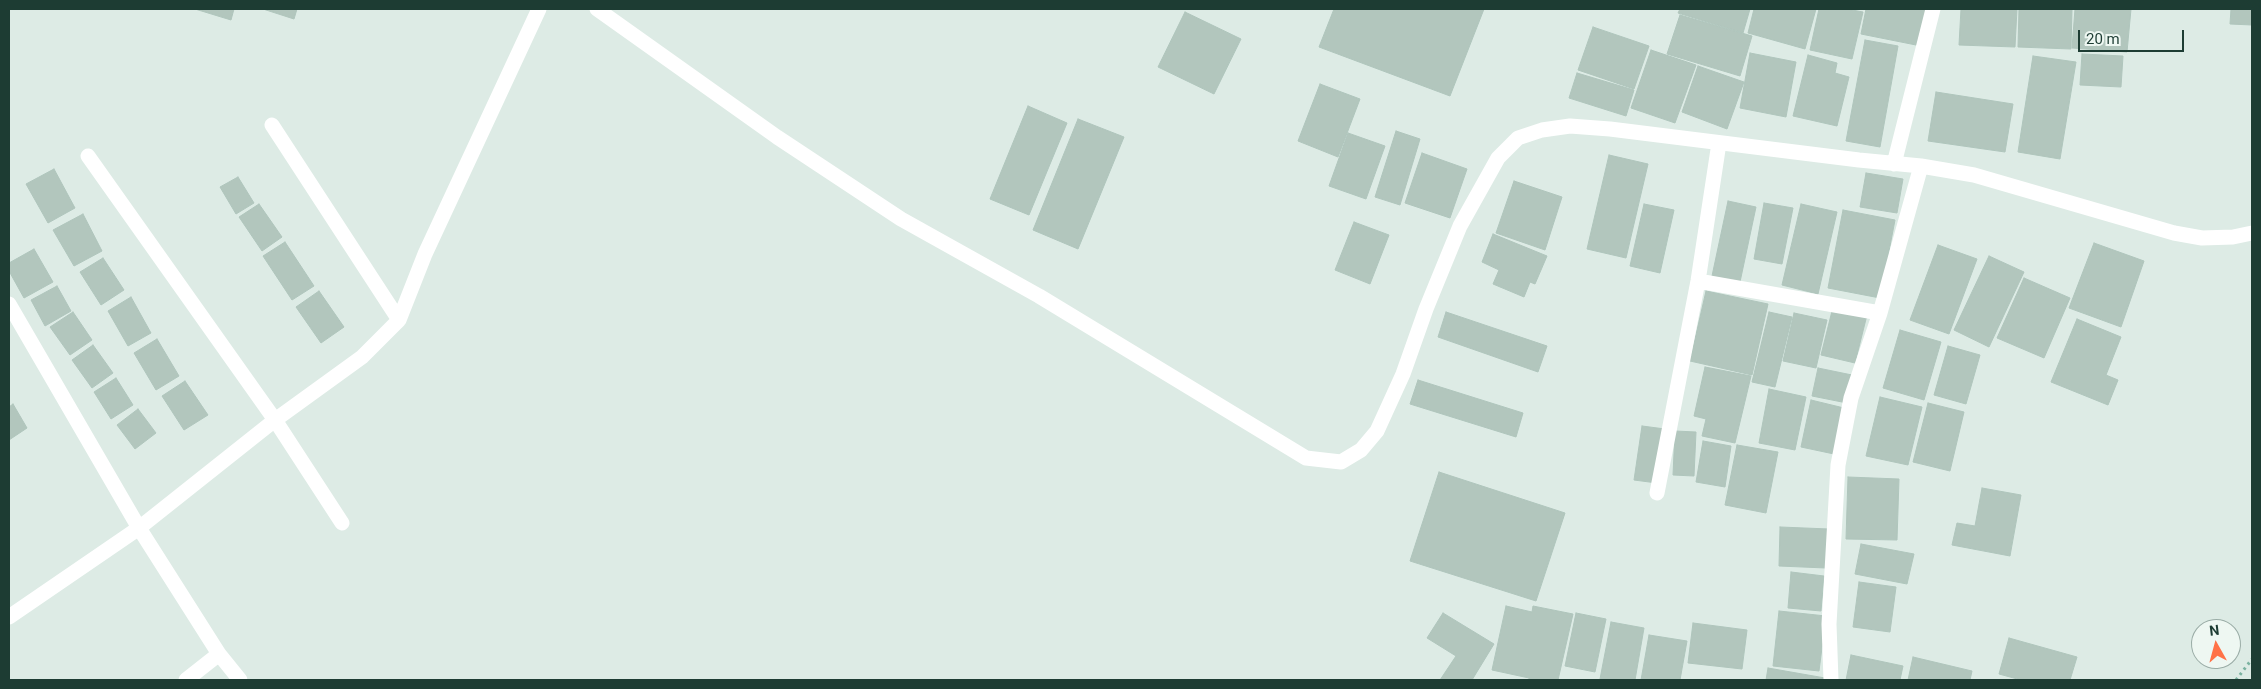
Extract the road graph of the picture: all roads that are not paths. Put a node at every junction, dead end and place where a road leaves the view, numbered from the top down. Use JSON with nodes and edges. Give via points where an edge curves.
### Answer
{"nodes":[{"id":1,"x":539,"y":9,"type":"edge"},
{"id":2,"x":597,"y":9,"type":"edge"},
{"id":3,"x":1933,"y":9,"type":"edge"},
{"id":4,"x":272,"y":125,"type":"dead end"},
{"id":5,"x":1719,"y":143,"type":"junction"},
{"id":6,"x":88,"y":156,"type":"dead end"},
{"id":7,"x":1894,"y":164,"type":"junction"},
{"id":8,"x":1921,"y":166,"type":"junction"},
{"id":9,"x":2252,"y":233,"type":"edge"},
{"id":10,"x":1698,"y":281,"type":"junction"},
{"id":11,"x":9,"y":304,"type":"edge"},
{"id":12,"x":1880,"y":313,"type":"junction"},
{"id":13,"x":399,"y":320,"type":"junction"},
{"id":14,"x":275,"y":420,"type":"junction"},
{"id":15,"x":1657,"y":493,"type":"dead end"},
{"id":16,"x":342,"y":523,"type":"dead end"},
{"id":17,"x":140,"y":528,"type":"junction"},
{"id":18,"x":9,"y":617,"type":"edge"},
{"id":19,"x":220,"y":654,"type":"junction"},
{"id":20,"x":186,"y":680,"type":"edge"},
{"id":21,"x":240,"y":680,"type":"edge"},
{"id":22,"x":1830,"y":680,"type":"edge"}],
"edges":[{"from":1,"to":13,"type":"street","via":[[429,246]]},
{"from":2,"to":5,"type":"street","via":[[777,137],[901,220],[1040,296],[1306,458],[1341,462],[1361,450],[1377,430],[1403,374],[1460,226],[1498,158],[1518,138],[1570,126]]},
{"from":3,"to":7,"type":"street"},
{"from":4,"to":13,"type":"street"},
{"from":5,"to":7,"type":"street"},
{"from":5,"to":10,"type":"street"},
{"from":6,"to":14,"type":"street"},
{"from":7,"to":8,"type":"street"},
{"from":8,"to":9,"type":"street","via":[[1974,175],[2174,234],[2202,238]]},
{"from":8,"to":12,"type":"street"},
{"from":10,"to":12,"type":"street"},
{"from":10,"to":15,"type":"street"},
{"from":11,"to":17,"type":"street"},
{"from":12,"to":22,"type":"street","via":[[1851,398],[1838,465]]},
{"from":13,"to":14,"type":"street","via":[[362,357]]},
{"from":14,"to":16,"type":"street"},
{"from":14,"to":17,"type":"street"},
{"from":17,"to":18,"type":"street"},
{"from":17,"to":19,"type":"street"},
{"from":19,"to":20,"type":"street"},
{"from":19,"to":21,"type":"street"}]}
